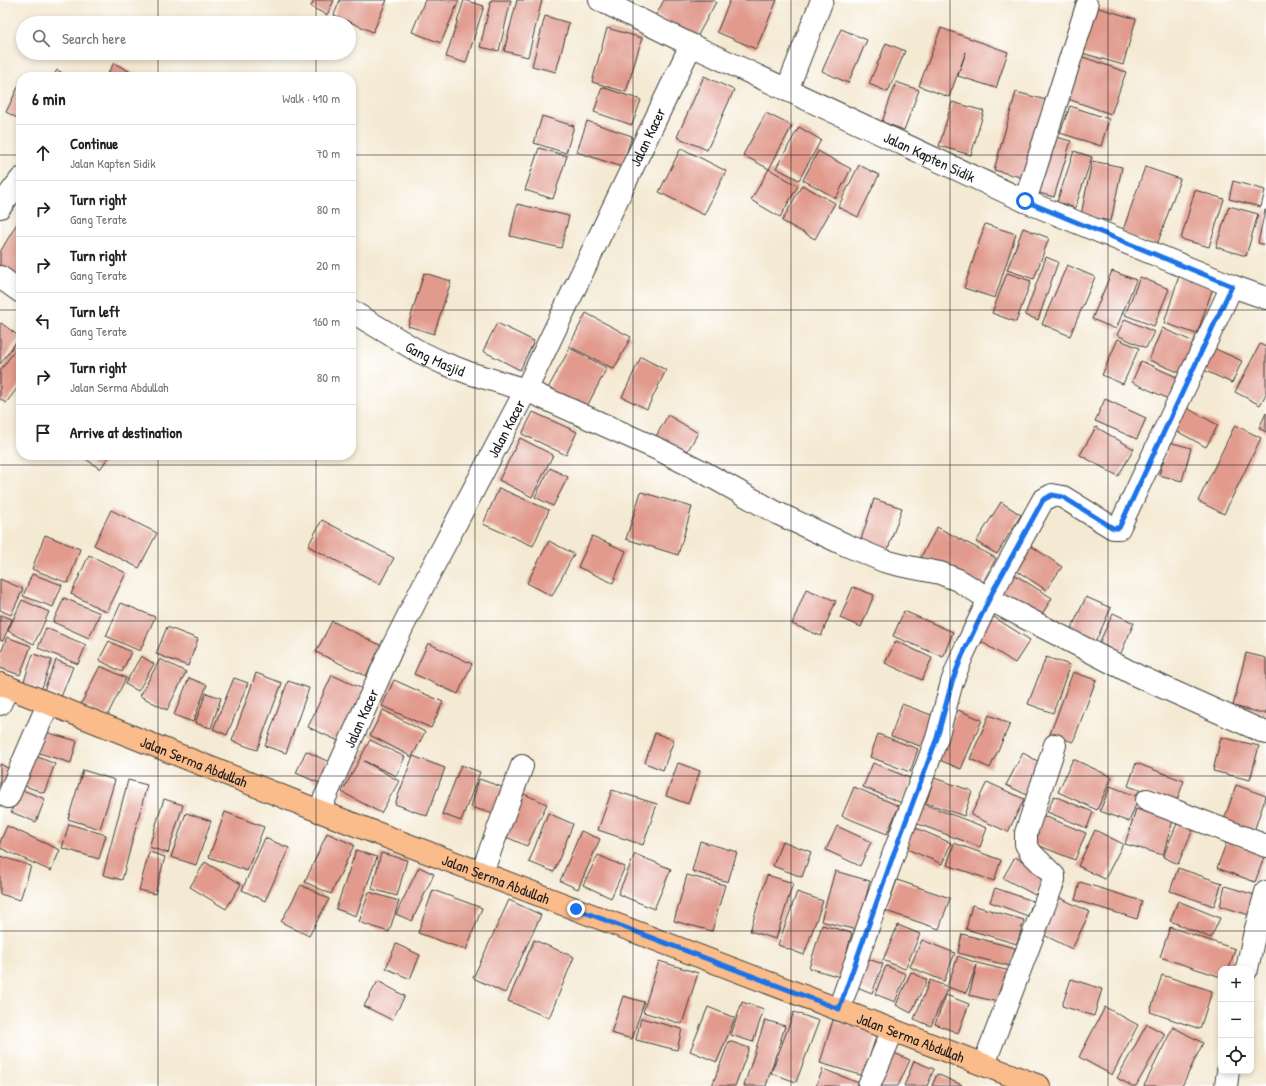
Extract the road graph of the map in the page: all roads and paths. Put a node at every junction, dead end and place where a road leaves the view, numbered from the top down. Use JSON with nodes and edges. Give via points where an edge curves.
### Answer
{"nodes":[{"id":1,"x":600,"y":0,"type":"edge"},
{"id":2,"x":822,"y":0,"type":"edge"},
{"id":3,"x":1087,"y":6,"type":"dead end"},
{"id":4,"x":691,"y":45,"type":"junction"},
{"id":5,"x":787,"y":90,"type":"junction"},
{"id":6,"x":16,"y":186,"type":"edge"},
{"id":7,"x":1025,"y":201,"type":"junction"},
{"id":8,"x":0,"y":207,"type":"edge"},
{"id":9,"x":0,"y":277,"type":"edge"},
{"id":10,"x":1232,"y":286,"type":"junction"},
{"id":11,"x":16,"y":288,"type":"edge"},
{"id":12,"x":1266,"y":298,"type":"edge"},
{"id":13,"x":356,"y":314,"type":"edge"},
{"id":14,"x":526,"y":390,"type":"junction"},
{"id":15,"x":989,"y":599,"type":"junction"},
{"id":16,"x":3,"y":692,"type":"edge"},
{"id":17,"x":48,"y":704,"type":"junction"},
{"id":18,"x":1266,"y":733,"type":"edge"},
{"id":19,"x":1055,"y":745,"type":"dead end"},
{"id":20,"x":522,"y":766,"type":"dead end"},
{"id":21,"x":8,"y":797,"type":"dead end"},
{"id":22,"x":1147,"y":800,"type":"dead end"},
{"id":23,"x":318,"y":811,"type":"junction"},
{"id":24,"x":1266,"y":846,"type":"edge"},
{"id":25,"x":482,"y":872,"type":"junction"},
{"id":26,"x":1266,"y":892,"type":"edge"},
{"id":27,"x":1248,"y":966,"type":"edge"},
{"id":28,"x":839,"y":1009,"type":"junction"},
{"id":29,"x":893,"y":1030,"type":"junction"},
{"id":30,"x":984,"y":1064,"type":"junction"},
{"id":31,"x":1228,"y":1074,"type":"edge"},
{"id":32,"x":869,"y":1086,"type":"edge"},
{"id":33,"x":1039,"y":1086,"type":"edge"},
{"id":34,"x":1226,"y":1086,"type":"edge"}],
"edges":[{"from":1,"to":4,"type":"street","name":"Jalan Kapten Sidik"},
{"from":2,"to":5,"type":"street"},
{"from":3,"to":7,"type":"street"},
{"from":4,"to":5,"type":"street","name":"Jalan Kapten Sidik"},
{"from":4,"to":14,"type":"street","name":"Jalan Kacer"},
{"from":5,"to":7,"type":"street","name":"Jalan Kapten Sidik"},
{"from":6,"to":8,"type":"street"},
{"from":7,"to":10,"type":"street","name":"Jalan Kapten Sidik"},
{"from":9,"to":11,"type":"street"},
{"from":10,"to":12,"type":"street","name":"Jalan Kapten Sidik"},
{"from":10,"to":15,"type":"street","via":[[1119,528],[1113,528],[1063,497],[1052,495],[1043,500]]},
{"from":13,"to":14,"type":"street","name":"Gang Masjid","via":[[443,363]]},
{"from":14,"to":15,"type":"street","name":"Gang Masjid","via":[[660,450],[777,513],[846,545],[884,561],[940,573]]},
{"from":14,"to":23,"type":"street","name":"Jalan Kacer","via":[[392,648]]},
{"from":15,"to":18,"type":"street","name":"Gang Masjid","via":[[1138,676]]},
{"from":15,"to":28,"type":"street","via":[[952,682],[937,738]]},
{"from":16,"to":17,"type":"main road","name":"Jalan Serma Abdullah"},
{"from":17,"to":21,"type":"street"},
{"from":17,"to":23,"type":"main road","name":"Jalan Serma Abdullah"},
{"from":19,"to":30,"type":"street","via":[[1026,833],[1026,844],[1031,854],[1054,876],[1054,880]]},
{"from":20,"to":25,"type":"street"},
{"from":22,"to":24,"type":"street"},
{"from":23,"to":25,"type":"main road","name":"Jalan Serma Abdullah"},
{"from":25,"to":28,"type":"main road","name":"Jalan Serma Abdullah"},
{"from":26,"to":27,"type":"street"},
{"from":28,"to":29,"type":"main road","name":"Jalan Serma Abdullah"},
{"from":29,"to":30,"type":"main road","name":"Jalan Serma Abdullah"},
{"from":29,"to":32,"type":"street"},
{"from":30,"to":33,"type":"main road","name":"Jalan Serma Abdullah"},
{"from":31,"to":34,"type":"street"}]}
